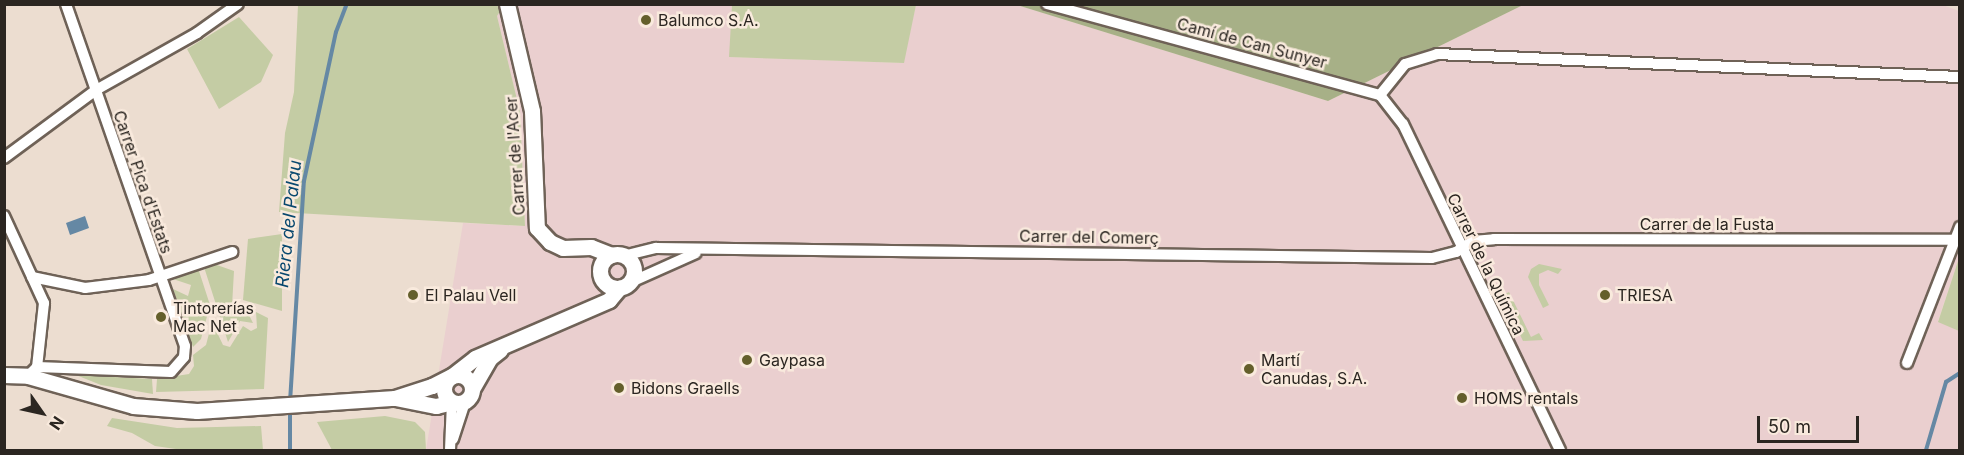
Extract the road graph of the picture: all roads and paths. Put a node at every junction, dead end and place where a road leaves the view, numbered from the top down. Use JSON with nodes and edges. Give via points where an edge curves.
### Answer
{"nodes":[{"id":1,"x":66,"y":4,"type":"edge"},
{"id":2,"x":238,"y":4,"type":"edge"},
{"id":3,"x":507,"y":4,"type":"edge"},
{"id":4,"x":1047,"y":4,"type":"edge"},
{"id":5,"x":1959,"y":77,"type":"edge"},
{"id":6,"x":96,"y":90,"type":"junction"},
{"id":7,"x":1380,"y":95,"type":"junction"},
{"id":8,"x":4,"y":158,"type":"edge"},
{"id":9,"x":4,"y":216,"type":"edge"},
{"id":10,"x":1959,"y":227,"type":"edge"},
{"id":11,"x":1955,"y":240,"type":"junction"},
{"id":12,"x":574,"y":249,"type":"junction"},
{"id":13,"x":714,"y":249,"type":"junction"},
{"id":14,"x":1461,"y":249,"type":"junction"},
{"id":15,"x":232,"y":252,"type":"dead end"},
{"id":16,"x":618,"y":255,"type":"junction"},
{"id":17,"x":600,"y":266,"type":"junction"},
{"id":18,"x":159,"y":275,"type":"junction"},
{"id":19,"x":32,"y":277,"type":"junction"},
{"id":20,"x":603,"y":282,"type":"junction"},
{"id":21,"x":624,"y":286,"type":"junction"},
{"id":22,"x":586,"y":309,"type":"junction"},
{"id":23,"x":509,"y":342,"type":"junction"},
{"id":24,"x":1907,"y":363,"type":"dead end"},
{"id":25,"x":33,"y":372,"type":"junction"},
{"id":26,"x":4,"y":375,"type":"edge"},
{"id":27,"x":452,"y":376,"type":"junction"},
{"id":28,"x":463,"y":397,"type":"junction"},
{"id":29,"x":395,"y":398,"type":"junction"},
{"id":30,"x":436,"y":406,"type":"junction"},
{"id":31,"x":450,"y":423,"type":"junction"},
{"id":32,"x":450,"y":448,"type":"edge"},
{"id":33,"x":1560,"y":450,"type":"edge"}],
"edges":[{"from":1,"to":6,"type":"street","name":"Carrer Pica d'Estats"},
{"from":2,"to":6,"type":"street","via":[[197,33]]},
{"from":3,"to":12,"type":"street","name":"Carrer de l'Acer","via":[[532,111],[537,228],[550,242]]},
{"from":4,"to":7,"type":"street","name":"Camí de Can Sunyer"},
{"from":5,"to":7,"type":"street","via":[[1437,54],[1405,64]]},
{"from":6,"to":8,"type":"street"},
{"from":6,"to":18,"type":"street","name":"Carrer Pica d'Estats"},
{"from":7,"to":14,"type":"street","name":"Carrer de la Química","via":[[1403,124]]},
{"from":9,"to":19,"type":"street"},
{"from":10,"to":11,"type":"street"},
{"from":11,"to":14,"type":"street","name":"Carrer de la Fusta","via":[[1494,240],[1473,241]]},
{"from":11,"to":24,"type":"street"},
{"from":12,"to":16,"type":"street","name":"Carrer del Comerç","via":[[591,247]]},
{"from":12,"to":17,"type":"street"},
{"from":13,"to":14,"type":"street","name":"Carrer del Comerç","via":[[1432,258]]},
{"from":13,"to":16,"type":"street","name":"Carrer del Comerç","via":[[656,248]]},
{"from":13,"to":21,"type":"street","name":"Carrer del Comerç","via":[[682,256]]},
{"from":14,"to":33,"type":"street","name":"Carrer de la Química"},
{"from":15,"to":18,"type":"street"},
{"from":16,"to":17,"type":"street","name":"Carrer del Comerç"},
{"from":16,"to":21,"type":"street","via":[[633,268]]},
{"from":17,"to":20,"type":"street"},
{"from":18,"to":19,"type":"street","via":[[85,288]]},
{"from":18,"to":25,"type":"street","name":"Carrer Pica d'Estats","via":[[185,346],[177,368],[171,372]]},
{"from":19,"to":25,"type":"street","via":[[44,303]]},
{"from":20,"to":21,"type":"street"},
{"from":20,"to":22,"type":"street","via":[[599,296]]},
{"from":21,"to":22,"type":"street","name":"Carrer del Comerç","via":[[609,300]]},
{"from":22,"to":23,"type":"street","name":"Carrer del Comerç"},
{"from":23,"to":27,"type":"street","name":"Carrer del Comerç","via":[[461,366]]},
{"from":23,"to":28,"type":"street","name":"Carrer del Comerç","via":[[490,358]]},
{"from":25,"to":26,"type":"street"},
{"from":25,"to":29,"type":"street","via":[[133,406],[197,411]]},
{"from":27,"to":28,"type":"street","via":[[465,377]]},
{"from":27,"to":28,"type":"street","via":[[444,387]]},
{"from":27,"to":29,"type":"street","name":"Carrer del Comerç"},
{"from":28,"to":30,"type":"street"},
{"from":28,"to":31,"type":"street"},
{"from":28,"to":32,"type":"street"},
{"from":29,"to":30,"type":"street"},
{"from":30,"to":31,"type":"street"},
{"from":31,"to":32,"type":"street"}]}
